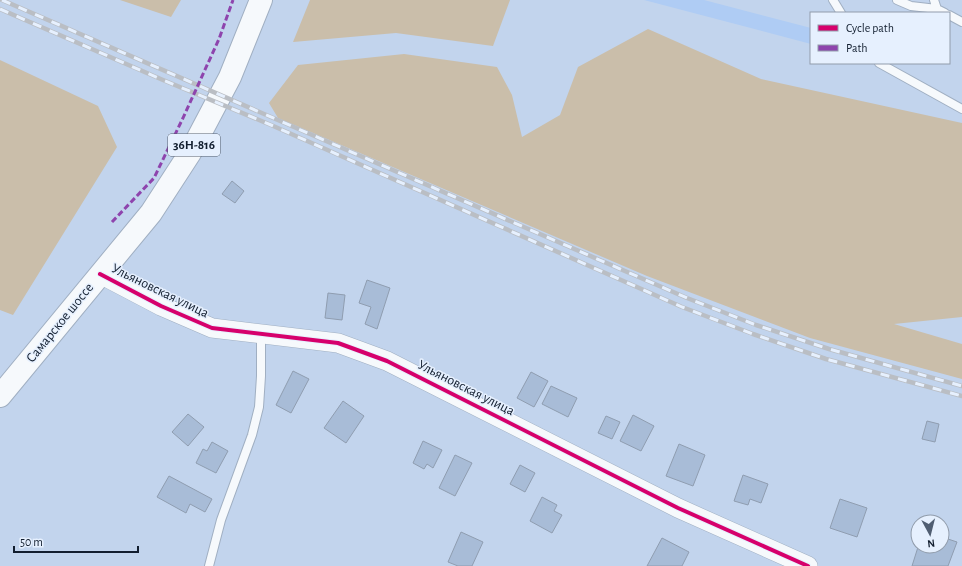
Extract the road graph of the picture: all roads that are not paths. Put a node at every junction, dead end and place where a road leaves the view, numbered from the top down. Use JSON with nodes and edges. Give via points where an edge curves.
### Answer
{"nodes":[{"id":1,"x":261,"y":0,"type":"edge"},
{"id":2,"x":833,"y":0,"type":"edge"},
{"id":3,"x":897,"y":0,"type":"edge"},
{"id":4,"x":934,"y":0,"type":"edge"},
{"id":5,"x":937,"y":9,"type":"junction"},
{"id":6,"x":840,"y":12,"type":"edge"},
{"id":7,"x":943,"y":12,"type":"edge"},
{"id":8,"x":950,"y":16,"type":"edge"},
{"id":9,"x":962,"y":22,"type":"edge"},
{"id":10,"x":881,"y":64,"type":"edge"},
{"id":11,"x":962,"y":109,"type":"edge"},
{"id":12,"x":100,"y":274,"type":"junction"},
{"id":13,"x":261,"y":334,"type":"junction"},
{"id":14,"x":0,"y":396,"type":"edge"},
{"id":15,"x":209,"y":566,"type":"edge"},
{"id":16,"x":808,"y":566,"type":"edge"}],
"edges":[{"from":1,"to":12,"type":"main road","name":"Самарское шоссе","number":"36Н-816","via":[[230,77],[190,153],[151,213]]},
{"from":2,"to":6,"type":"lane"},
{"from":3,"to":5,"type":"lane","via":[[911,6]]},
{"from":4,"to":5,"type":"lane"},
{"from":5,"to":7,"type":"lane"},
{"from":8,"to":9,"type":"lane"},
{"from":10,"to":11,"type":"lane"},
{"from":12,"to":13,"type":"street","name":"Ульяновская улица","via":[[161,306],[212,328]]},
{"from":12,"to":14,"type":"main road","name":"Самарское шоссе","number":"36Н-816"},
{"from":13,"to":15,"type":"lane","via":[[259,407],[252,435],[221,520]]},
{"from":13,"to":16,"type":"street","name":"Ульяновская улица","via":[[338,343],[387,361],[678,508]]}]}
